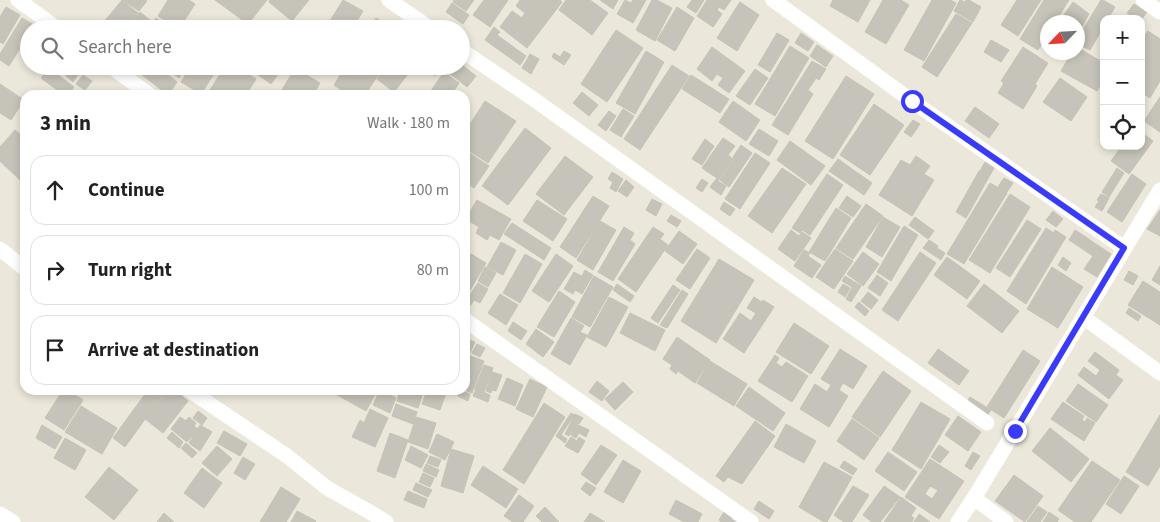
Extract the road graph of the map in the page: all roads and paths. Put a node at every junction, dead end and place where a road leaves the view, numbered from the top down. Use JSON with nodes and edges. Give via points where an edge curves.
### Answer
{"nodes":[{"id":1,"x":18,"y":0,"type":"edge"},
{"id":2,"x":389,"y":0,"type":"edge"},
{"id":3,"x":773,"y":0,"type":"edge"},
{"id":4,"x":1143,"y":0,"type":"edge"},
{"id":5,"x":1160,"y":12,"type":"edge"},
{"id":6,"x":46,"y":20,"type":"edge"},
{"id":7,"x":417,"y":20,"type":"edge"},
{"id":8,"x":470,"y":56,"type":"edge"},
{"id":9,"x":122,"y":75,"type":"edge"},
{"id":10,"x":143,"y":90,"type":"edge"},
{"id":11,"x":1160,"y":190,"type":"edge"},
{"id":12,"x":1124,"y":248,"type":"junction"},
{"id":13,"x":0,"y":249,"type":"edge"},
{"id":14,"x":20,"y":265,"type":"edge"},
{"id":15,"x":1083,"y":317,"type":"junction"},
{"id":16,"x":470,"y":324,"type":"edge"},
{"id":17,"x":1160,"y":373,"type":"edge"},
{"id":18,"x":196,"y":395,"type":"edge"},
{"id":19,"x":987,"y":423,"type":"dead end"},
{"id":20,"x":974,"y":498,"type":"junction"},
{"id":21,"x":0,"y":514,"type":"edge"},
{"id":22,"x":13,"y":522,"type":"edge"},
{"id":23,"x":386,"y":522,"type":"edge"},
{"id":24,"x":751,"y":522,"type":"edge"},
{"id":25,"x":958,"y":522,"type":"edge"},
{"id":26,"x":1006,"y":522,"type":"edge"}],
"edges":[{"from":1,"to":6,"type":"street"},
{"from":2,"to":7,"type":"street"},
{"from":3,"to":12,"type":"street"},
{"from":4,"to":5,"type":"street"},
{"from":8,"to":19,"type":"street"},
{"from":9,"to":10,"type":"street"},
{"from":11,"to":12,"type":"street"},
{"from":12,"to":15,"type":"street"},
{"from":13,"to":14,"type":"street"},
{"from":15,"to":17,"type":"street"},
{"from":15,"to":20,"type":"street"},
{"from":16,"to":24,"type":"street"},
{"from":18,"to":23,"type":"street","via":[[287,456],[327,488]]},
{"from":20,"to":25,"type":"street"},
{"from":20,"to":26,"type":"street"},
{"from":21,"to":22,"type":"street"}]}
